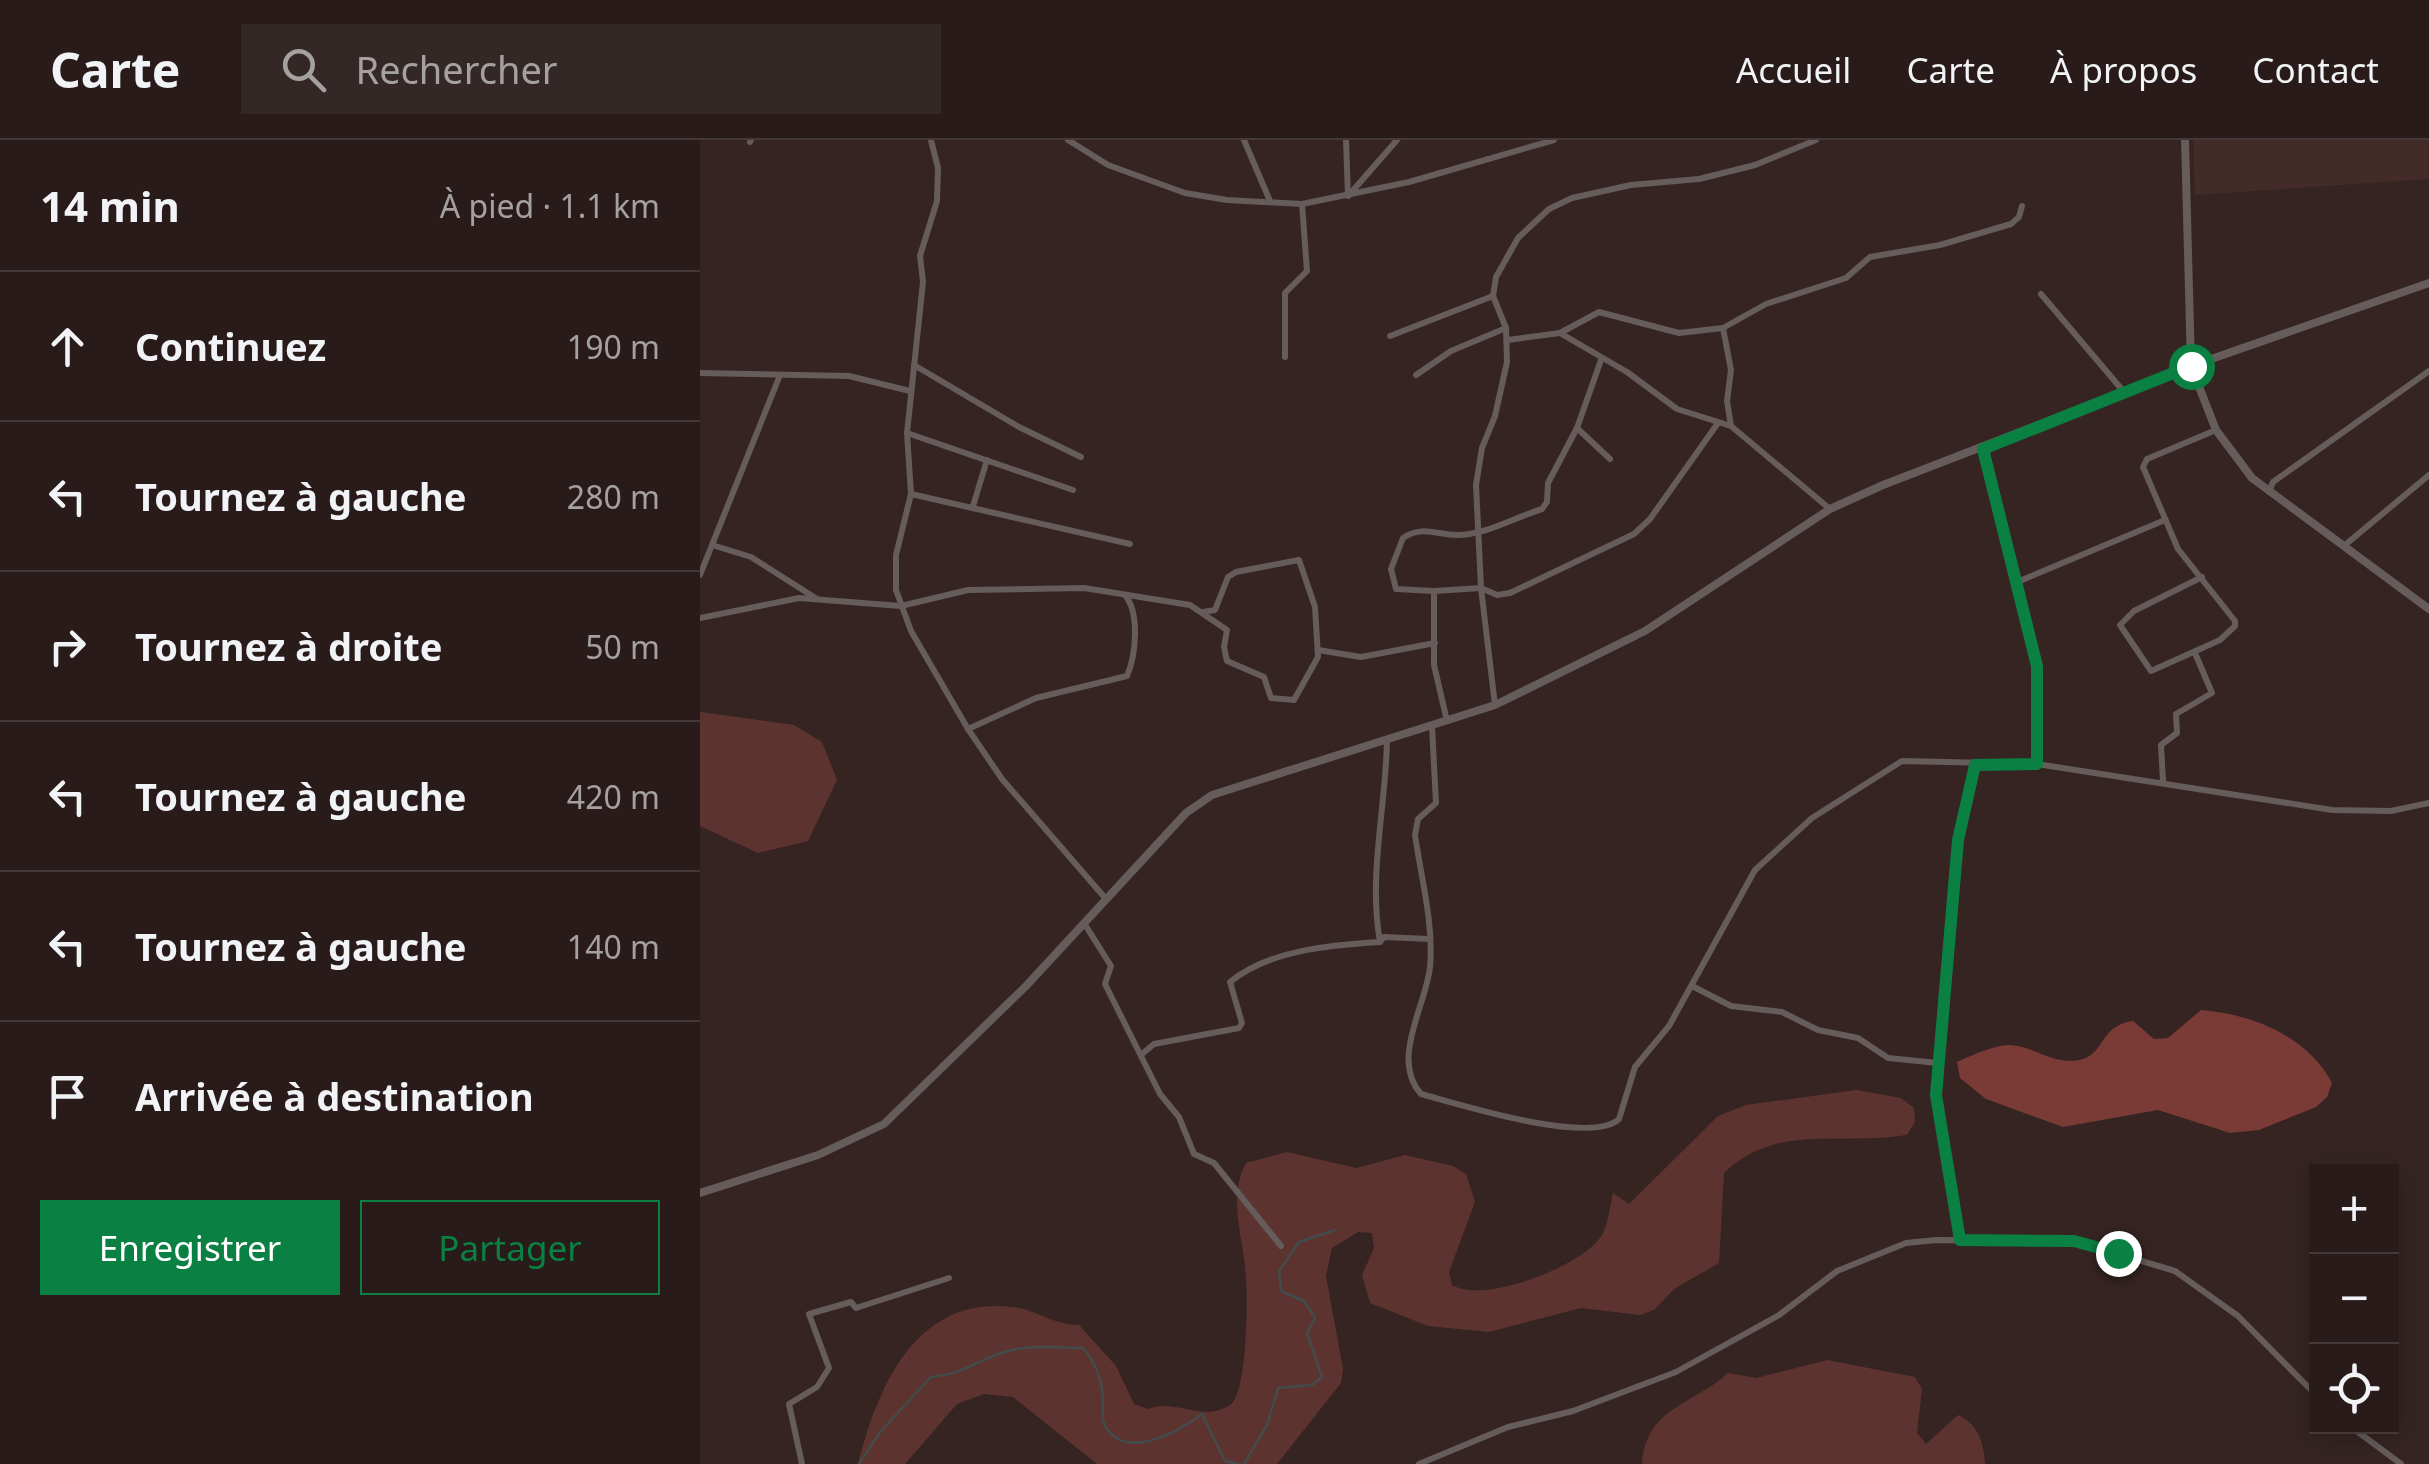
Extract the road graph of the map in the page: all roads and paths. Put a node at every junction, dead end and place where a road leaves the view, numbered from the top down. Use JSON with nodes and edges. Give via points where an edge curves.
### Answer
{"nodes":[{"id":1,"x":931,"y":140,"type":"edge"},
{"id":2,"x":1068,"y":140,"type":"edge"},
{"id":3,"x":1244,"y":140,"type":"edge"},
{"id":4,"x":1346,"y":140,"type":"edge"},
{"id":5,"x":1397,"y":140,"type":"edge"},
{"id":6,"x":1554,"y":140,"type":"edge"},
{"id":7,"x":1816,"y":140,"type":"edge"},
{"id":8,"x":2185,"y":140,"type":"edge"},
{"id":9,"x":1348,"y":196,"type":"junction"},
{"id":10,"x":1270,"y":201,"type":"junction"},
{"id":11,"x":1302,"y":204,"type":"junction"},
{"id":12,"x":2022,"y":206,"type":"dead end"},
{"id":13,"x":2429,"y":283,"type":"edge"},
{"id":14,"x":2041,"y":294,"type":"dead end"},
{"id":15,"x":1493,"y":296,"type":"junction"},
{"id":16,"x":1506,"y":328,"type":"junction"},
{"id":17,"x":1723,"y":328,"type":"junction"},
{"id":18,"x":1560,"y":333,"type":"junction"},
{"id":19,"x":1390,"y":336,"type":"dead end"},
{"id":20,"x":1508,"y":340,"type":"junction"},
{"id":21,"x":1284,"y":357,"type":"dead end"},
{"id":22,"x":1601,"y":360,"type":"junction"},
{"id":23,"x":914,"y":364,"type":"junction"},
{"id":24,"x":2191,"y":366,"type":"junction"},
{"id":25,"x":2429,"y":371,"type":"edge"},
{"id":26,"x":700,"y":373,"type":"edge"},
{"id":27,"x":798,"y":374,"type":"junction"},
{"id":28,"x":780,"y":375,"type":"junction"},
{"id":29,"x":1416,"y":375,"type":"dead end"},
{"id":30,"x":779,"y":386,"type":"junction"},
{"id":31,"x":910,"y":391,"type":"junction"},
{"id":32,"x":2124,"y":392,"type":"junction"},
{"id":33,"x":1718,"y":423,"type":"junction"},
{"id":34,"x":1731,"y":426,"type":"junction"},
{"id":35,"x":1577,"y":428,"type":"junction"},
{"id":36,"x":2216,"y":430,"type":"junction"},
{"id":37,"x":907,"y":433,"type":"junction"},
{"id":38,"x":1983,"y":449,"type":"junction"},
{"id":39,"x":1081,"y":457,"type":"dead end"},
{"id":40,"x":1610,"y":459,"type":"dead end"},
{"id":41,"x":987,"y":460,"type":"junction"},
{"id":42,"x":2429,"y":475,"type":"edge"},
{"id":43,"x":1073,"y":490,"type":"dead end"},
{"id":44,"x":2268,"y":492,"type":"junction"},
{"id":45,"x":911,"y":494,"type":"junction"},
{"id":46,"x":973,"y":506,"type":"junction"},
{"id":47,"x":1830,"y":509,"type":"junction"},
{"id":48,"x":2165,"y":520,"type":"junction"},
{"id":49,"x":1481,"y":531,"type":"junction"},
{"id":50,"x":1130,"y":544,"type":"dead end"},
{"id":51,"x":712,"y":545,"type":"junction"},
{"id":52,"x":2345,"y":546,"type":"junction"},
{"id":53,"x":700,"y":576,"type":"edge"},
{"id":54,"x":2202,"y":578,"type":"junction"},
{"id":55,"x":2015,"y":583,"type":"junction"},
{"id":56,"x":1481,"y":588,"type":"junction"},
{"id":57,"x":1434,"y":590,"type":"junction"},
{"id":58,"x":1124,"y":594,"type":"junction"},
{"id":59,"x":818,"y":599,"type":"junction"},
{"id":60,"x":901,"y":606,"type":"junction"},
{"id":61,"x":2429,"y":609,"type":"edge"},
{"id":62,"x":1203,"y":612,"type":"junction"},
{"id":63,"x":700,"y":618,"type":"edge"},
{"id":64,"x":1435,"y":643,"type":"junction"},
{"id":65,"x":1318,"y":650,"type":"junction"},
{"id":66,"x":2195,"y":652,"type":"junction"},
{"id":67,"x":1496,"y":704,"type":"junction"},
{"id":68,"x":1447,"y":720,"type":"junction"},
{"id":69,"x":1432,"y":726,"type":"junction"},
{"id":70,"x":968,"y":729,"type":"junction"},
{"id":71,"x":1388,"y":740,"type":"junction"},
{"id":72,"x":2037,"y":764,"type":"junction"},
{"id":73,"x":1975,"y":765,"type":"junction"},
{"id":74,"x":2164,"y":782,"type":"junction"},
{"id":75,"x":2429,"y":803,"type":"edge"},
{"id":76,"x":1106,"y":899,"type":"junction"},
{"id":77,"x":1084,"y":923,"type":"junction"},
{"id":78,"x":1429,"y":939,"type":"junction"},
{"id":79,"x":1380,"y":942,"type":"junction"},
{"id":80,"x":1692,"y":986,"type":"junction"},
{"id":81,"x":1142,"y":1054,"type":"junction"},
{"id":82,"x":1938,"y":1063,"type":"junction"},
{"id":83,"x":700,"y":1193,"type":"edge"},
{"id":84,"x":1960,"y":1240,"type":"junction"},
{"id":85,"x":1281,"y":1246,"type":"dead end"},
{"id":86,"x":949,"y":1278,"type":"dead end"},
{"id":87,"x":2309,"y":1389,"type":"edge"},
{"id":88,"x":2361,"y":1434,"type":"edge"},
{"id":89,"x":802,"y":1464,"type":"edge"},
{"id":90,"x":1420,"y":1464,"type":"edge"},
{"id":91,"x":2401,"y":1464,"type":"edge"}],
"edges":[{"from":1,"to":23,"type":"street","via":[[937,201],[920,256]]},
{"from":2,"to":10,"type":"street","via":[[1143,180],[1228,200]]},
{"from":3,"to":10,"type":"street"},
{"from":4,"to":9,"type":"street"},
{"from":5,"to":9,"type":"street"},
{"from":6,"to":9,"type":"street"},
{"from":7,"to":15,"type":"street","via":[[1699,179],[1631,185],[1555,205],[1518,238]]},
{"from":8,"to":24,"type":"street"},
{"from":9,"to":11,"type":"street"},
{"from":10,"to":11,"type":"street"},
{"from":11,"to":21,"type":"street","via":[[1308,271],[1285,293]]},
{"from":12,"to":17,"type":"street","via":[[2011,224],[1870,257],[1846,278],[1766,304]]},
{"from":13,"to":24,"type":"street"},
{"from":14,"to":32,"type":"street"},
{"from":15,"to":16,"type":"street"},
{"from":15,"to":19,"type":"street"},
{"from":16,"to":20,"type":"street"},
{"from":16,"to":29,"type":"street","via":[[1451,351]]},
{"from":17,"to":18,"type":"street","via":[[1679,333],[1599,312]]},
{"from":17,"to":34,"type":"street"},
{"from":18,"to":20,"type":"street"},
{"from":18,"to":22,"type":"street"},
{"from":20,"to":49,"type":"street","via":[[1495,416],[1478,464]]},
{"from":22,"to":33,"type":"street","via":[[1677,409]]},
{"from":22,"to":35,"type":"street"},
{"from":23,"to":31,"type":"street"},
{"from":23,"to":39,"type":"street"},
{"from":24,"to":32,"type":"street"},
{"from":24,"to":36,"type":"street"},
{"from":25,"to":44,"type":"street"},
{"from":26,"to":28,"type":"street"},
{"from":27,"to":28,"type":"street"},
{"from":27,"to":30,"type":"street"},
{"from":27,"to":31,"type":"street","via":[[849,376]]},
{"from":28,"to":30,"type":"street"},
{"from":30,"to":51,"type":"street"},
{"from":31,"to":37,"type":"street"},
{"from":32,"to":38,"type":"street"},
{"from":33,"to":34,"type":"street"},
{"from":33,"to":56,"type":"street","via":[[1634,534],[1510,594]]},
{"from":34,"to":47,"type":"street"},
{"from":35,"to":40,"type":"street"},
{"from":35,"to":49,"type":"street","via":[[1542,508]]},
{"from":36,"to":44,"type":"street"},
{"from":36,"to":48,"type":"street","via":[[2144,462]]},
{"from":37,"to":41,"type":"street"},
{"from":37,"to":45,"type":"street"},
{"from":38,"to":47,"type":"street"},
{"from":38,"to":55,"type":"street"},
{"from":41,"to":43,"type":"street"},
{"from":41,"to":46,"type":"street"},
{"from":42,"to":52,"type":"street"},
{"from":44,"to":52,"type":"street"},
{"from":45,"to":46,"type":"street"},
{"from":45,"to":60,"type":"street","via":[[894,576]]},
{"from":46,"to":50,"type":"street"},
{"from":47,"to":67,"type":"street","via":[[1645,631]]},
{"from":48,"to":54,"type":"street"},
{"from":48,"to":55,"type":"street"},
{"from":49,"to":56,"type":"street"},
{"from":49,"to":57,"type":"street","via":[[1422,530],[1403,538],[1392,582],[1403,591]]},
{"from":51,"to":53,"type":"street"},
{"from":51,"to":59,"type":"street","via":[[751,557]]},
{"from":52,"to":61,"type":"street"},
{"from":54,"to":66,"type":"street","via":[[2235,626]]},
{"from":54,"to":66,"type":"street","via":[[2134,611],[2119,627],[2150,670]]},
{"from":55,"to":72,"type":"street","via":[[2038,676]]},
{"from":56,"to":57,"type":"street"},
{"from":56,"to":67,"type":"street"},
{"from":57,"to":64,"type":"street"},
{"from":58,"to":60,"type":"street","via":[[968,590]]},
{"from":58,"to":62,"type":"street"},
{"from":58,"to":70,"type":"street","via":[[1134,605],[1134,658],[1127,676],[1036,698]]},
{"from":59,"to":60,"type":"street"},
{"from":59,"to":63,"type":"street"},
{"from":60,"to":70,"type":"street"},
{"from":62,"to":65,"type":"street","via":[[1228,630],[1227,661],[1264,677],[1274,700],[1294,700],[1317,664]]},
{"from":62,"to":65,"type":"street","via":[[1215,610],[1236,572],[1299,560],[1316,607]]},
{"from":64,"to":65,"type":"street","via":[[1361,657]]},
{"from":64,"to":68,"type":"street"},
{"from":66,"to":74,"type":"street","via":[[2212,693],[2176,714],[2177,733],[2161,745]]},
{"from":67,"to":68,"type":"street"},
{"from":68,"to":69,"type":"street"},
{"from":69,"to":71,"type":"street"},
{"from":69,"to":78,"type":"street","via":[[1436,802],[1418,819],[1415,834]]},
{"from":70,"to":76,"type":"street","via":[[1002,779]]},
{"from":71,"to":76,"type":"street","via":[[1212,795],[1186,813]]},
{"from":71,"to":79,"type":"street","via":[[1380,803]]},
{"from":72,"to":73,"type":"street"},
{"from":72,"to":74,"type":"street"},
{"from":73,"to":80,"type":"street","via":[[1902,761],[1812,818],[1755,870]]},
{"from":73,"to":82,"type":"street","via":[[1958,840]]},
{"from":74,"to":75,"type":"street","via":[[2332,810],[2391,811]]},
{"from":76,"to":77,"type":"street"},
{"from":77,"to":81,"type":"street","via":[[1109,962],[1105,984]]},
{"from":77,"to":83,"type":"street","via":[[884,1124],[801,1161]]},
{"from":78,"to":79,"type":"street"},
{"from":78,"to":80,"type":"street","via":[[1426,993],[1409,1038],[1416,1087],[1522,1119],[1594,1128],[1615,1124],[1635,1067]]},
{"from":79,"to":81,"type":"street","via":[[1287,955],[1249,970],[1230,982],[1239,1028],[1154,1044]]},
{"from":80,"to":82,"type":"street","via":[[1731,1006],[1782,1012],[1818,1030],[1858,1038],[1888,1058]]},
{"from":81,"to":85,"type":"street","via":[[1194,1154],[1214,1163]]},
{"from":82,"to":84,"type":"street"},
{"from":84,"to":87,"type":"street","via":[[2074,1241],[2175,1271],[2238,1316]]},
{"from":84,"to":90,"type":"street","via":[[1906,1242],[1877,1252],[1676,1372],[1573,1411],[1508,1427]]},
{"from":86,"to":89,"type":"street","via":[[856,1308],[852,1302],[809,1314],[829,1368],[817,1387],[789,1404]]},
{"from":88,"to":91,"type":"street"}]}
